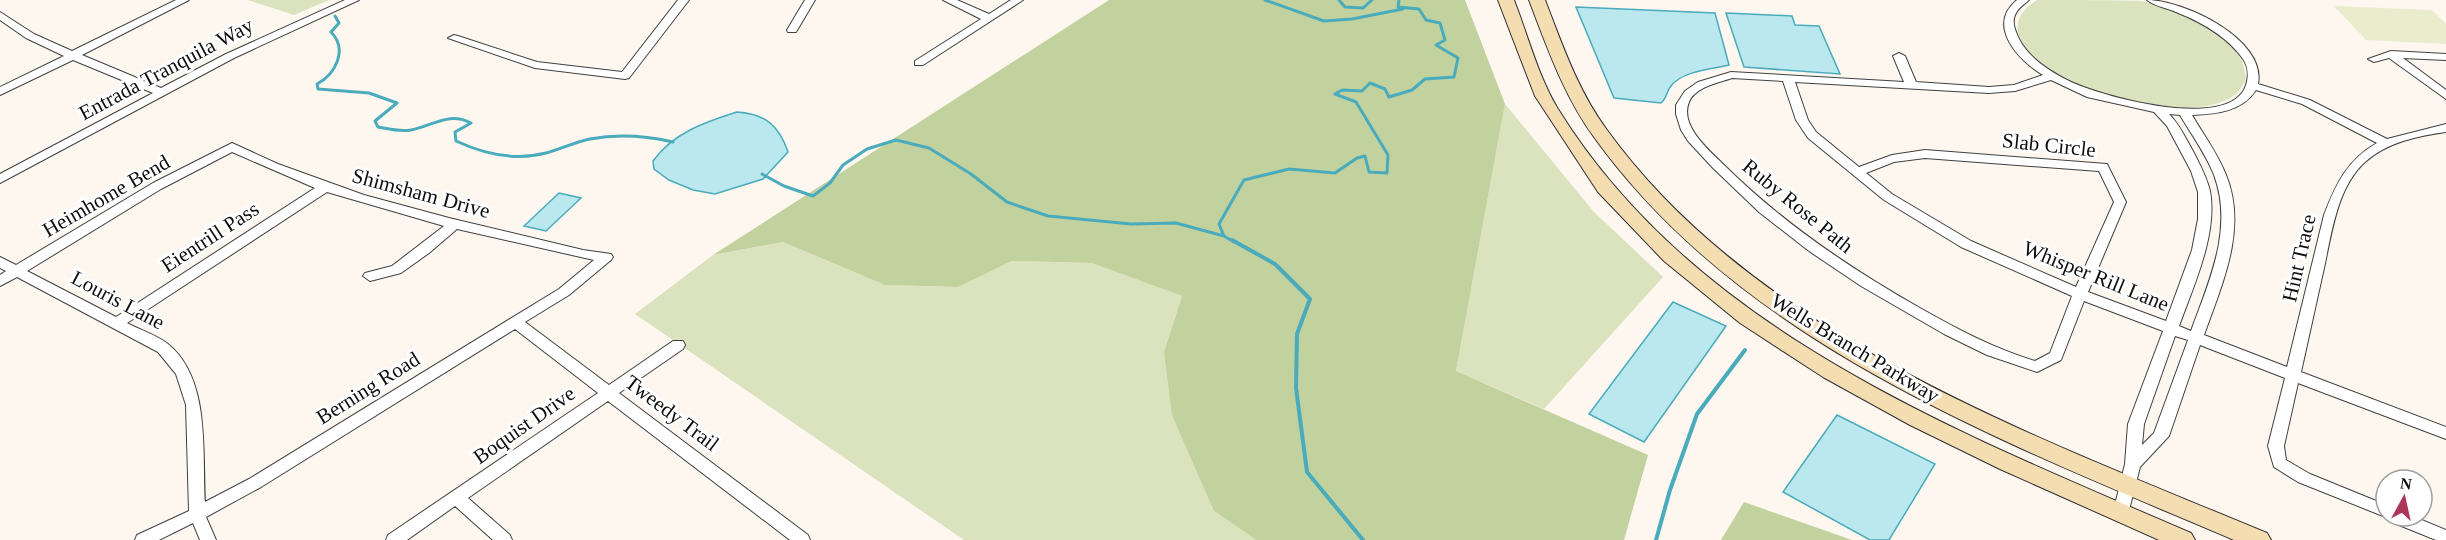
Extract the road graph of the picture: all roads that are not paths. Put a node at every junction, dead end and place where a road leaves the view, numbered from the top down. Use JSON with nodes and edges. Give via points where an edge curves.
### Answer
{"nodes":[{"id":1,"x":184,"y":0,"type":"edge"},
{"id":2,"x":354,"y":0,"type":"edge"},
{"id":3,"x":684,"y":0,"type":"edge"},
{"id":4,"x":810,"y":0,"type":"edge"},
{"id":5,"x":948,"y":0,"type":"edge"},
{"id":6,"x":1018,"y":0,"type":"edge"},
{"id":7,"x":1506,"y":0,"type":"edge"},
{"id":8,"x":1537,"y":0,"type":"edge"},
{"id":9,"x":2024,"y":0,"type":"edge"},
{"id":10,"x":2152,"y":0,"type":"edge"},
{"id":11,"x":0,"y":15,"type":"edge"},
{"id":12,"x":989,"y":18,"type":"junction"},
{"id":13,"x":792,"y":30,"type":"dead end"},
{"id":14,"x":454,"y":38,"type":"dead end"},
{"id":15,"x":2391,"y":54,"type":"junction"},
{"id":16,"x":73,"y":56,"type":"junction"},
{"id":17,"x":1899,"y":56,"type":"dead end"},
{"id":18,"x":2446,"y":57,"type":"edge"},
{"id":19,"x":2374,"y":59,"type":"dead end"},
{"id":20,"x":919,"y":63,"type":"dead end"},
{"id":21,"x":2052,"y":76,"type":"junction"},
{"id":22,"x":1788,"y":78,"type":"junction"},
{"id":23,"x":1911,"y":86,"type":"junction"},
{"id":24,"x":2253,"y":86,"type":"junction"},
{"id":25,"x":0,"y":92,"type":"edge"},
{"id":26,"x":160,"y":92,"type":"junction"},
{"id":27,"x":2446,"y":96,"type":"edge"},
{"id":28,"x":2159,"y":111,"type":"junction"},
{"id":29,"x":2185,"y":113,"type":"junction"},
{"id":30,"x":2446,"y":128,"type":"edge"},
{"id":31,"x":2386,"y":143,"type":"junction"},
{"id":32,"x":232,"y":147,"type":"joint"},
{"id":33,"x":1857,"y":172,"type":"junction"},
{"id":34,"x":0,"y":179,"type":"edge"},
{"id":35,"x":325,"y":187,"type":"junction"},
{"id":36,"x":455,"y":223,"type":"junction"},
{"id":37,"x":606,"y":257,"type":"joint"},
{"id":38,"x":0,"y":262,"type":"edge"},
{"id":39,"x":17,"y":270,"type":"junction"},
{"id":40,"x":370,"y":276,"type":"dead end"},
{"id":41,"x":0,"y":280,"type":"edge"},
{"id":42,"x":2080,"y":294,"type":"junction"},
{"id":43,"x":515,"y":321,"type":"junction"},
{"id":44,"x":118,"y":322,"type":"junction"},
{"id":45,"x":2169,"y":329,"type":"junction"},
{"id":46,"x":2195,"y":339,"type":"junction"},
{"id":47,"x":678,"y":345,"type":"dead end"},
{"id":48,"x":2294,"y":376,"type":"junction"},
{"id":49,"x":609,"y":392,"type":"junction"},
{"id":50,"x":2446,"y":433,"type":"edge"},
{"id":51,"x":2131,"y":474,"type":"junction"},
{"id":52,"x":457,"y":498,"type":"junction"},
{"id":53,"x":2374,"y":507,"type":"edge"},
{"id":54,"x":2121,"y":513,"type":"junction"},
{"id":55,"x":197,"y":514,"type":"junction"},
{"id":56,"x":2425,"y":528,"type":"edge"},
{"id":57,"x":2446,"y":537,"type":"edge"},
{"id":58,"x":143,"y":540,"type":"edge"},
{"id":59,"x":208,"y":540,"type":"edge"},
{"id":60,"x":394,"y":540,"type":"edge"},
{"id":61,"x":504,"y":540,"type":"edge"},
{"id":62,"x":802,"y":540,"type":"edge"},
{"id":63,"x":2183,"y":540,"type":"edge"},
{"id":64,"x":2259,"y":540,"type":"edge"}],
"edges":[{"from":1,"to":16,"type":"street"},
{"from":2,"to":26,"type":"street","name":"Entrada Tranquila Way","via":[[260,41]]},
{"from":3,"to":14,"type":"street","via":[[625,76],[535,64]]},
{"from":4,"to":13,"type":"street"},
{"from":5,"to":12,"type":"street"},
{"from":6,"to":12,"type":"street"},
{"from":7,"to":54,"type":"street","name":"Wells Branch Parkway","via":[[1548,107],[1569,140],[1635,222],[1684,267],[1790,346],[1860,389],[1948,436]]},
{"from":8,"to":51,"type":"street","name":"Wells Branch Parkway","via":[[1581,105],[1601,135],[1666,212],[1713,254],[1814,328],[1880,367],[1964,411]]},
{"from":9,"to":21,"type":"street","via":[[2009,16],[2010,35],[2025,55]]},
{"from":10,"to":24,"type":"street","via":[[2194,16],[2228,37],[2249,60],[2254,71]]},
{"from":11,"to":16,"type":"street","via":[[30,36]]},
{"from":12,"to":20,"type":"street"},
{"from":15,"to":18,"type":"street"},
{"from":15,"to":19,"type":"street"},
{"from":15,"to":27,"type":"street"},
{"from":16,"to":25,"type":"street"},
{"from":16,"to":26,"type":"street"},
{"from":17,"to":23,"type":"street"},
{"from":21,"to":23,"type":"street","name":"Ruby Rose Path","via":[[2015,88],[1989,90]]},
{"from":21,"to":28,"type":"street","via":[[2113,102]]},
{"from":22,"to":23,"type":"street","name":"Ruby Rose Path"},
{"from":22,"to":33,"type":"street","name":"Whisper Rill Lane","via":[[1806,127]]},
{"from":22,"to":42,"type":"street","name":"Ruby Rose Path","via":[[1731,75],[1713,81],[1694,89],[1682,103],[1682,122],[1701,148],[1748,196],[1806,243],[1878,291],[1946,329],[2004,358],[2037,367],[2056,356]]},
{"from":24,"to":29,"type":"street","via":[[2246,97],[2232,105]]},
{"from":24,"to":31,"type":"street","via":[[2306,102]]},
{"from":26,"to":34,"type":"street","name":"Entrada Tranquila Way"},
{"from":28,"to":29,"type":"street"},
{"from":28,"to":45,"type":"street","via":[[2181,140],[2204,192],[2199,250]]},
{"from":29,"to":46,"type":"street","via":[[2219,173],[2226,194],[2228,223],[2224,258]]},
{"from":30,"to":31,"type":"street","name":"Hint Trace"},
{"from":31,"to":48,"type":"street","name":"Hint Trace","via":[[2352,168],[2330,215]]},
{"from":32,"to":35,"type":"street","name":"Shimsham Drive"},
{"from":32,"to":39,"type":"street","name":"Heimhome Bend","via":[[157,186]]},
{"from":33,"to":42,"type":"street","name":"Whisper Rill Lane","via":[[1888,197],[1966,244]]},
{"from":33,"to":42,"type":"street","name":"Slab Circle","via":[[1892,159],[1925,154],[2103,167],[2120,202]]},
{"from":35,"to":36,"type":"street","name":"Shimsham Drive"},
{"from":35,"to":44,"type":"street","name":"Eientrill Pass"},
{"from":36,"to":37,"type":"street","name":"Shimsham Drive"},
{"from":36,"to":40,"type":"street","via":[[396,270]]},
{"from":37,"to":43,"type":"street","name":"Berning Road","via":[[564,292]]},
{"from":38,"to":39,"type":"street","name":"Louris Lane"},
{"from":39,"to":41,"type":"street","name":"Heimhome Bend"},
{"from":39,"to":44,"type":"street","name":"Louris Lane"},
{"from":42,"to":45,"type":"street","name":"Whisper Rill Lane"},
{"from":43,"to":49,"type":"street","name":"Tweedy Trail"},
{"from":43,"to":55,"type":"street","name":"Berning Road","via":[[255,483]]},
{"from":44,"to":55,"type":"street","name":"Louris Lane","via":[[164,348],[183,372],[193,405]]},
{"from":45,"to":46,"type":"street","name":"Whisper Rill Lane"},
{"from":45,"to":51,"type":"street","via":[[2136,424]]},
{"from":46,"to":48,"type":"street","name":"Whisper Rill Lane"},
{"from":46,"to":51,"type":"street","via":[[2161,436]]},
{"from":47,"to":49,"type":"street","name":"Boquist Drive"},
{"from":48,"to":50,"type":"street","name":"Whisper Rill Lane"},
{"from":48,"to":53,"type":"street","name":"Hint Trace","via":[[2276,446],[2279,463],[2304,478]]},
{"from":49,"to":52,"type":"street","name":"Boquist Drive"},
{"from":49,"to":62,"type":"street","name":"Tweedy Trail"},
{"from":51,"to":54,"type":"street"},
{"from":51,"to":64,"type":"street","name":"Wells Branch Parkway"},
{"from":52,"to":60,"type":"street","name":"Boquist Drive"},
{"from":52,"to":61,"type":"street"},
{"from":54,"to":63,"type":"street","name":"Wells Branch Parkway"},
{"from":55,"to":58,"type":"street","name":"Berning Road"},
{"from":55,"to":59,"type":"street","name":"Louris Lane"},
{"from":56,"to":57,"type":"street"}]}
